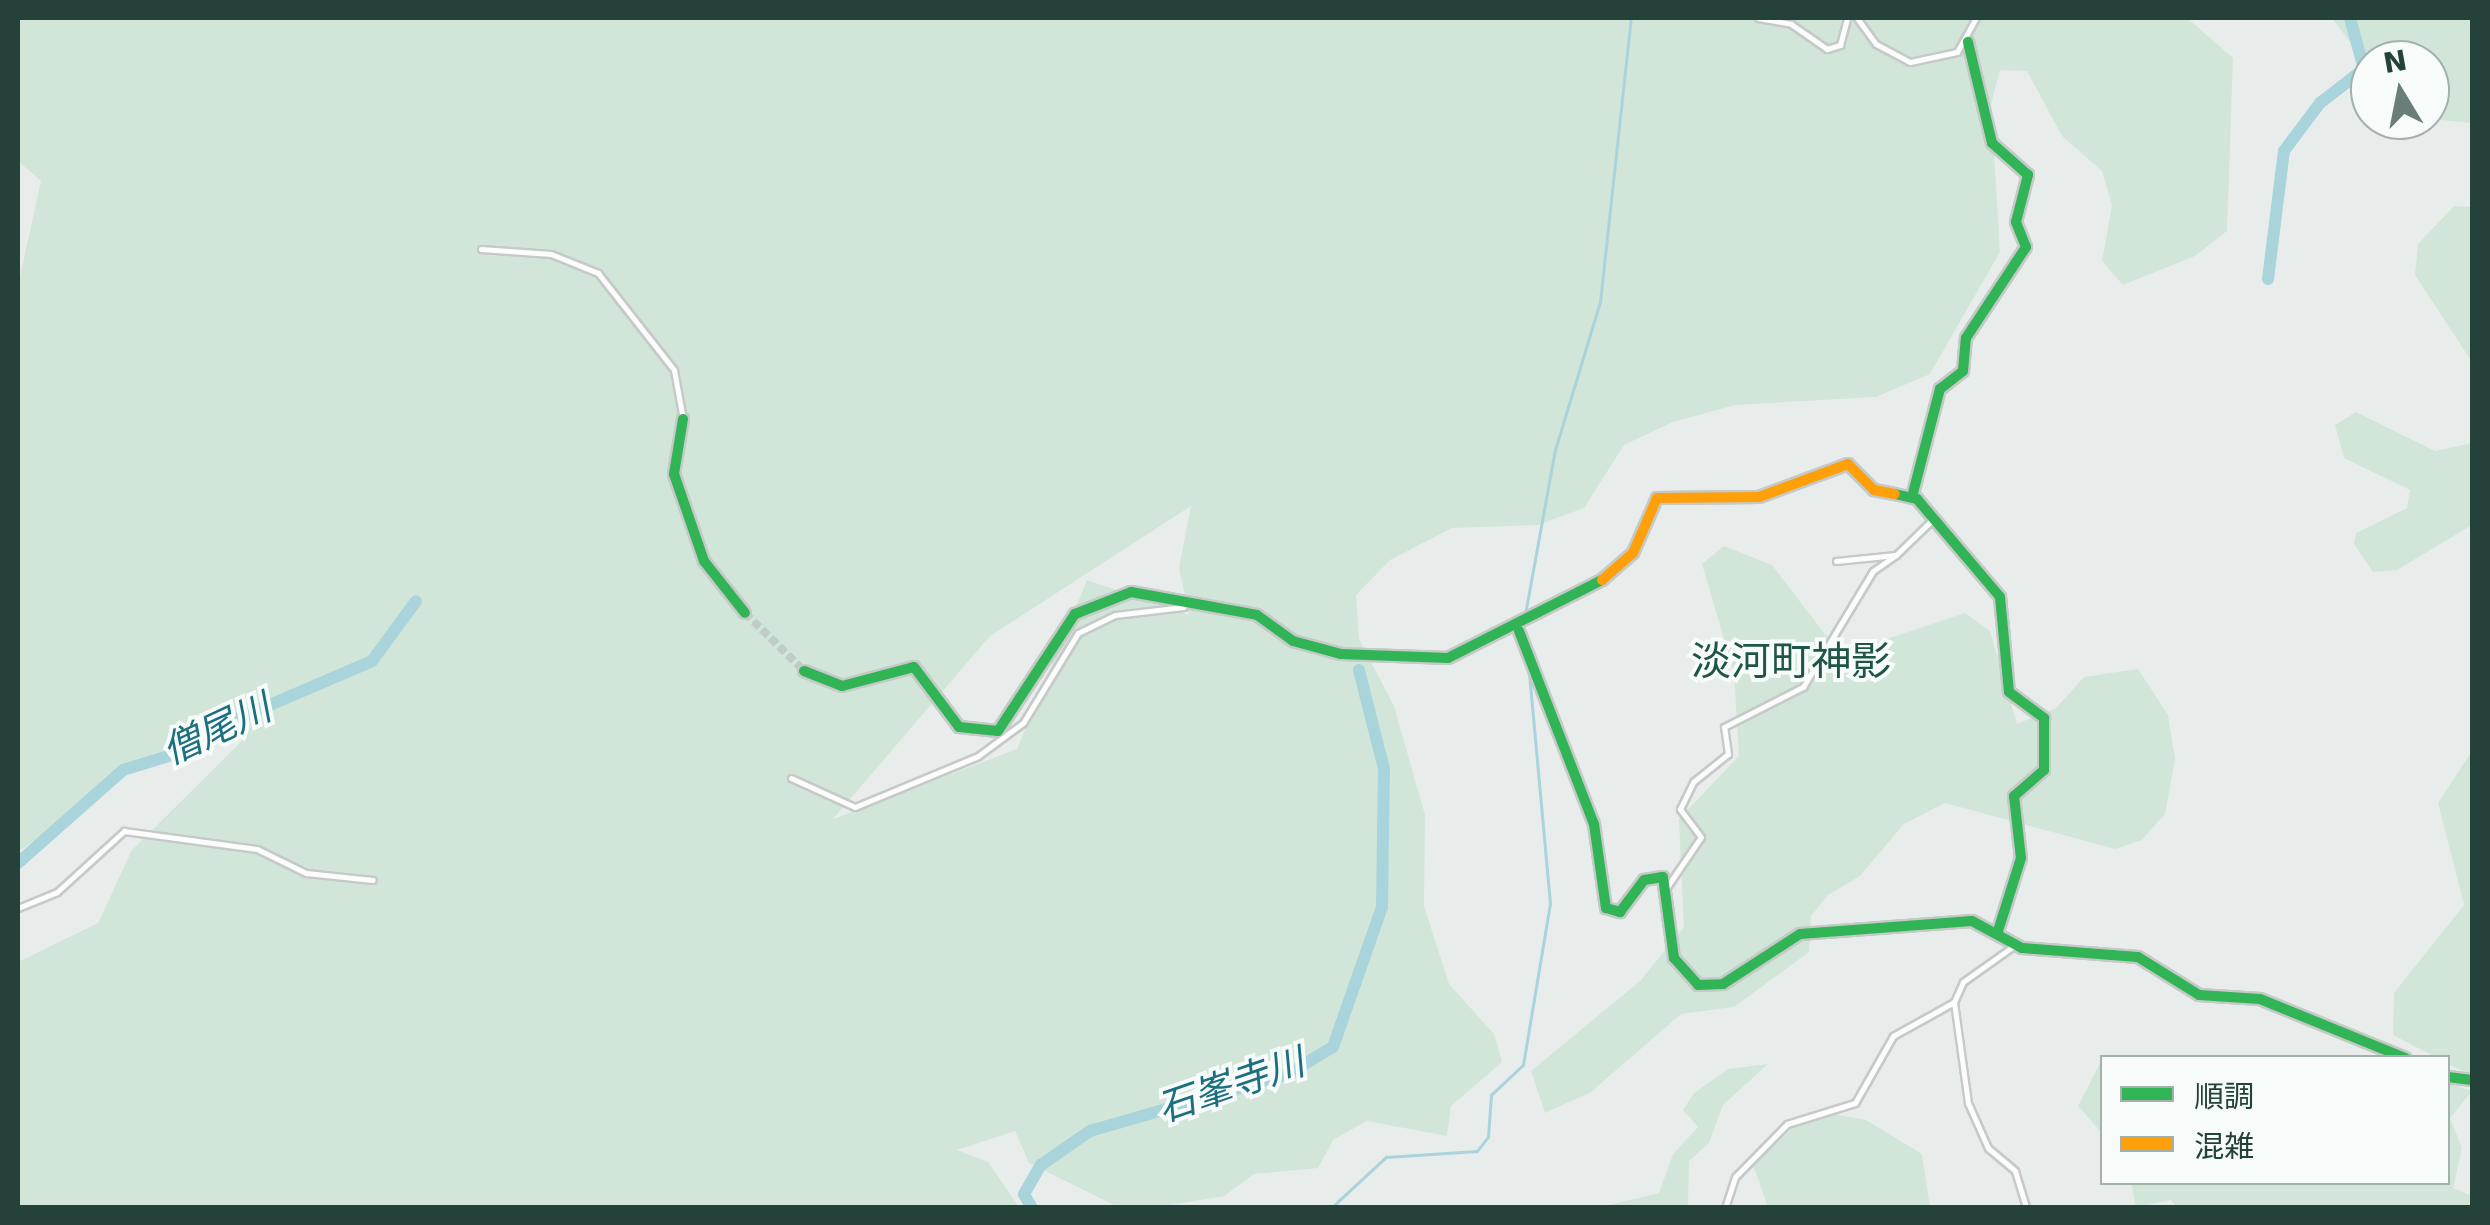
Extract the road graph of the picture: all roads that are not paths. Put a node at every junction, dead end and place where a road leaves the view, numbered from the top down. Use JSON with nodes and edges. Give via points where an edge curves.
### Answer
{"nodes":[{"id":1,"x":1758,"y":18,"type":"edge"},
{"id":2,"x":1847,"y":18,"type":"edge"},
{"id":3,"x":1857,"y":18,"type":"edge"},
{"id":4,"x":1976,"y":18,"type":"edge"},
{"id":5,"x":1968,"y":42,"type":"junction"},
{"id":6,"x":481,"y":249,"type":"dead end"},
{"id":7,"x":684,"y":419,"type":"joint"},
{"id":8,"x":1912,"y":497,"type":"junction"},
{"id":9,"x":1932,"y":520,"type":"junction"},
{"id":10,"x":1896,"y":555,"type":"junction"},
{"id":11,"x":1836,"y":561,"type":"dead end"},
{"id":12,"x":1184,"y":607,"type":"junction"},
{"id":13,"x":745,"y":613,"type":"tunnel mouth"},
{"id":14,"x":1520,"y":630,"type":"junction"},
{"id":15,"x":804,"y":670,"type":"tunnel mouth"},
{"id":16,"x":792,"y":778,"type":"dead end"},
{"id":17,"x":373,"y":880,"type":"dead end"},
{"id":18,"x":1667,"y":887,"type":"junction"},
{"id":19,"x":18,"y":908,"type":"edge"},
{"id":20,"x":1998,"y":930,"type":"junction"},
{"id":21,"x":2016,"y":945,"type":"junction"},
{"id":22,"x":1954,"y":1002,"type":"junction"},
{"id":23,"x":2398,"y":1055,"type":"edge"},
{"id":24,"x":1724,"y":1208,"type":"edge"},
{"id":25,"x":2026,"y":1208,"type":"edge"}],
"edges":[{"from":1,"to":2,"type":"street","via":[[1791,24],[1827,49],[1840,45]]},
{"from":3,"to":5,"type":"street","via":[[1876,44],[1910,62]]},
{"from":4,"to":5,"type":"street"},
{"from":5,"to":8,"type":"street","via":[[1992,143],[2028,175],[2016,222],[2026,247],[1966,338],[1964,370],[1940,389]]},
{"from":6,"to":7,"type":"street","via":[[550,254],[598,273],[674,370]]},
{"from":7,"to":13,"type":"street","via":[[674,474],[704,561]]},
{"from":8,"to":9,"type":"street"},
{"from":8,"to":14,"type":"street","via":[[1874,490],[1848,464],[1759,497],[1657,498],[1624,563]]},
{"from":9,"to":10,"type":"street"},
{"from":9,"to":20,"type":"street","via":[[2000,597],[2010,692],[2044,718],[2044,770],[2014,796],[2021,858]]},
{"from":10,"to":11,"type":"street"},
{"from":10,"to":18,"type":"street","via":[[1872,571],[1803,687],[1724,727],[1728,754],[1693,782],[1680,809],[1701,837]]},
{"from":12,"to":14,"type":"street","via":[[1266,618],[1304,646],[1409,662]]},
{"from":12,"to":15,"type":"street","via":[[1131,592],[1088,604],[1062,630],[1007,726],[982,734],[960,728],[914,666],[842,686]]},
{"from":12,"to":16,"type":"street","via":[[1115,615],[1078,633],[1023,723],[978,756],[855,807]]},
{"from":14,"to":18,"type":"street","via":[[1594,824],[1606,908],[1626,909],[1650,876]]},
{"from":17,"to":19,"type":"street","via":[[306,873],[256,849],[124,831],[57,892]]},
{"from":18,"to":20,"type":"street","via":[[1674,958],[1706,987],[1800,934],[1951,921]]},
{"from":20,"to":21,"type":"street"},
{"from":21,"to":22,"type":"street","via":[[1963,982]]},
{"from":21,"to":23,"type":"street","via":[[2138,957],[2199,995],[2260,1000]]},
{"from":22,"to":24,"type":"street","via":[[1893,1036],[1854,1103],[1787,1124],[1735,1177]]},
{"from":22,"to":25,"type":"street","via":[[1968,1103],[1988,1148],[2015,1171]]}]}
